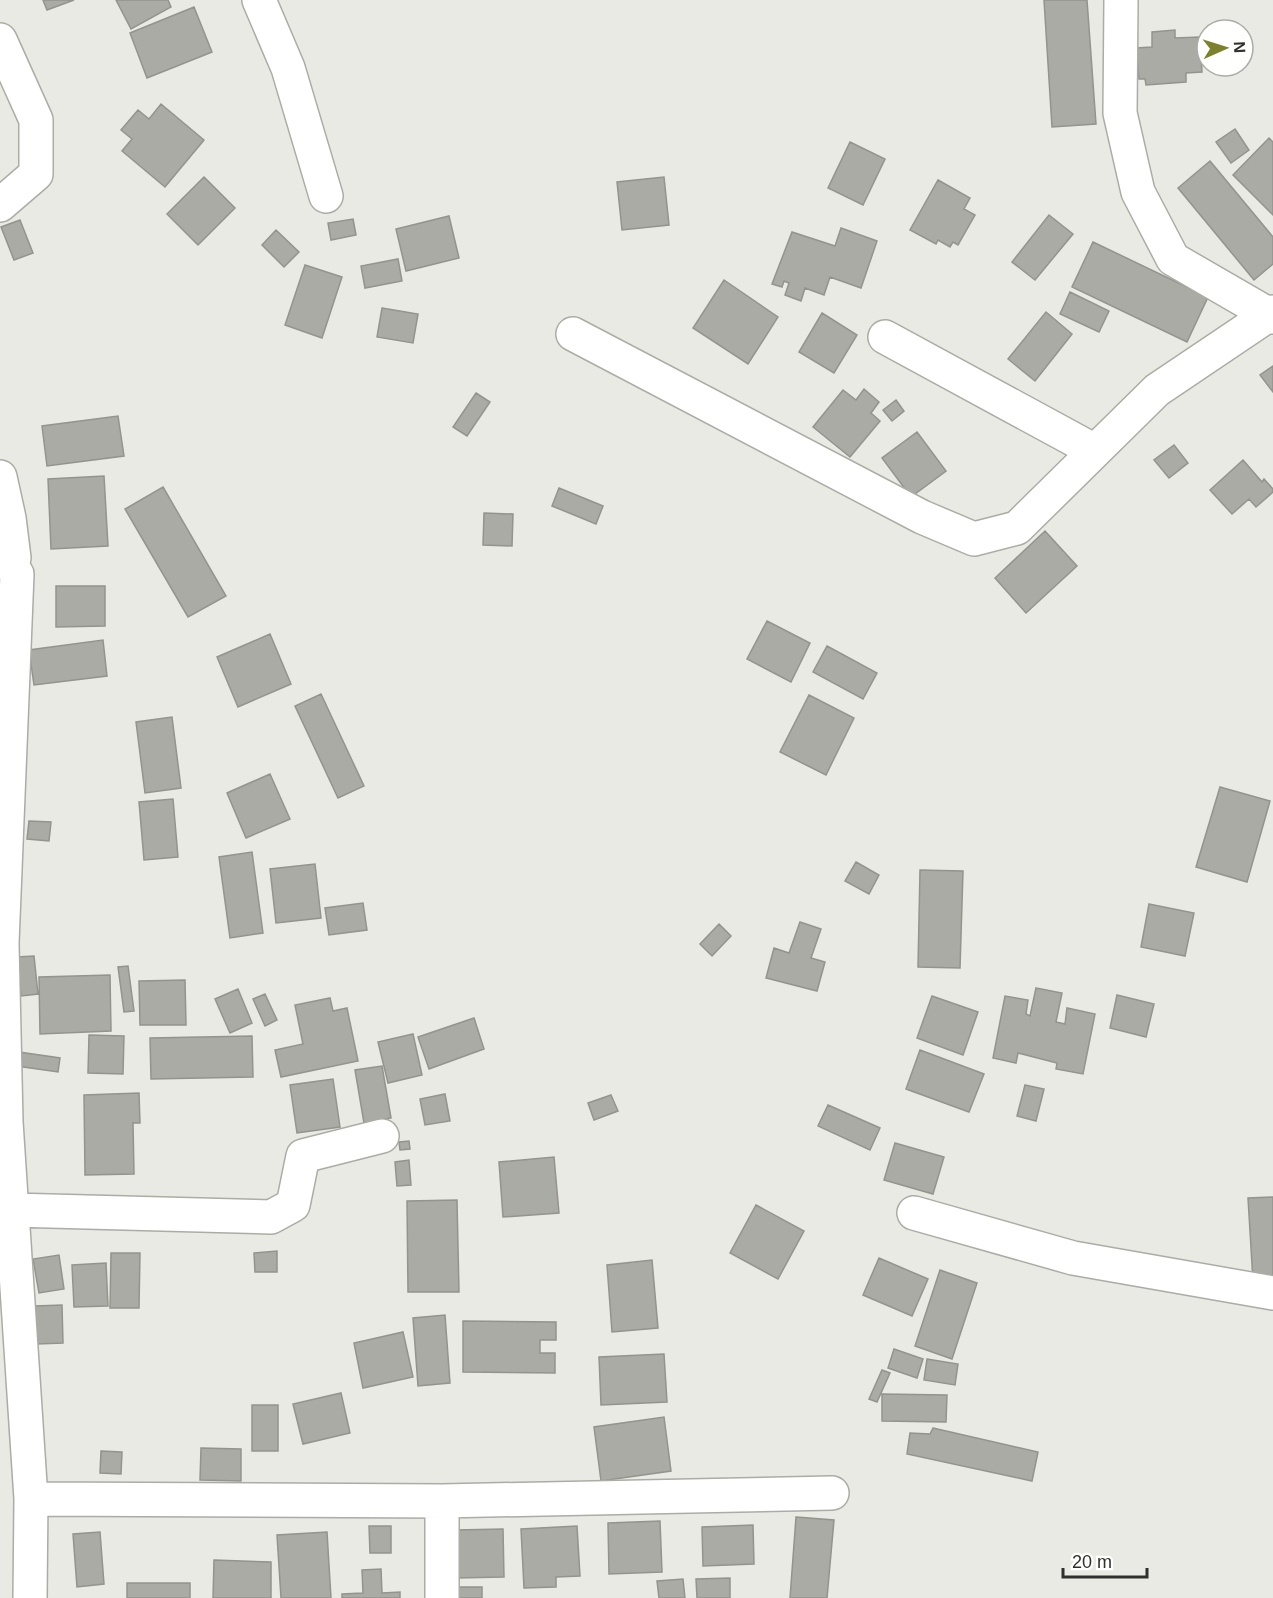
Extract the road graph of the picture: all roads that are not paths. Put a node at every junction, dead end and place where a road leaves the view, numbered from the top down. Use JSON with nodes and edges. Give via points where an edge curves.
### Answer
{"nodes":[{"id":1,"x":259,"y":0,"type":"edge"},
{"id":2,"x":1120,"y":0,"type":"edge"},
{"id":3,"x":0,"y":40,"type":"edge"},
{"id":4,"x":326,"y":196,"type":"dead end"},
{"id":5,"x":0,"y":205,"type":"edge"},
{"id":6,"x":1272,"y":314,"type":"edge"},
{"id":7,"x":573,"y":334,"type":"dead end"},
{"id":8,"x":885,"y":337,"type":"dead end"},
{"id":9,"x":1095,"y":451,"type":"junction"},
{"id":10,"x":0,"y":477,"type":"edge"},
{"id":11,"x":4,"y":562,"type":"edge"},
{"id":12,"x":3,"y":839,"type":"edge"},
{"id":13,"x":3,"y":1122,"type":"edge"},
{"id":14,"x":382,"y":1136,"type":"dead end"},
{"id":15,"x":12,"y":1210,"type":"junction"},
{"id":16,"x":914,"y":1212,"type":"dead end"},
{"id":17,"x":1273,"y":1293,"type":"edge"},
{"id":18,"x":12,"y":1396,"type":"edge"},
{"id":19,"x":832,"y":1493,"type":"dead end"},
{"id":20,"x":31,"y":1499,"type":"junction"},
{"id":21,"x":442,"y":1500,"type":"junction"},
{"id":22,"x":30,"y":1598,"type":"edge"},
{"id":23,"x":442,"y":1598,"type":"edge"}],
"edges":[{"from":1,"to":4,"type":"street","via":[[288,68]]},
{"from":2,"to":6,"type":"street","via":[[1120,113],[1137,192],[1173,259]]},
{"from":3,"to":5,"type":"street","via":[[36,120],[36,174]]},
{"from":6,"to":9,"type":"street","via":[[1157,390]]},
{"from":7,"to":9,"type":"street","via":[[922,517],[975,539],[1017,528]]},
{"from":8,"to":9,"type":"street"},
{"from":10,"to":11,"type":"street","via":[[14,558]]},
{"from":11,"to":12,"type":"street","via":[[16,574]]},
{"from":12,"to":13,"type":"street"},
{"from":13,"to":15,"type":"street"},
{"from":14,"to":15,"type":"street","via":[[303,1156],[293,1205],[271,1217]]},
{"from":15,"to":18,"type":"street"},
{"from":16,"to":17,"type":"street","via":[[1073,1258]]},
{"from":18,"to":20,"type":"street"},
{"from":19,"to":21,"type":"street"},
{"from":20,"to":21,"type":"street"},
{"from":20,"to":22,"type":"street"},
{"from":21,"to":23,"type":"street"}]}
